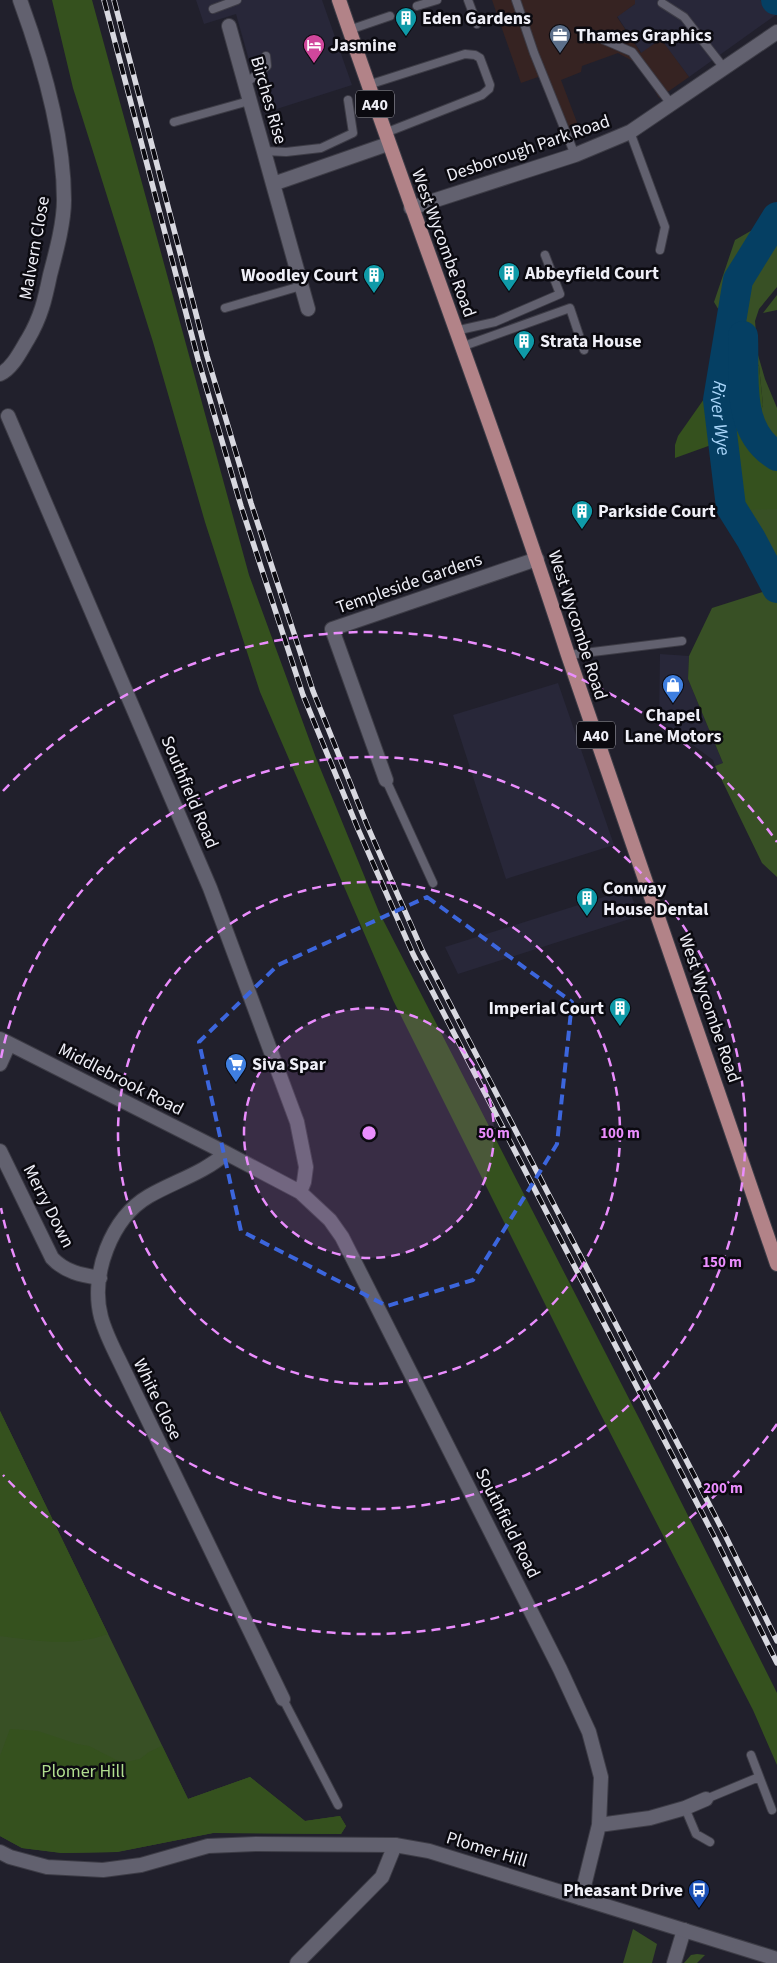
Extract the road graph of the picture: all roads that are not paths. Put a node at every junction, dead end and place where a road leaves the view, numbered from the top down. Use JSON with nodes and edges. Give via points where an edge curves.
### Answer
{"nodes":[{"id":1,"x":20,"y":0,"type":"edge"},
{"id":2,"x":237,"y":0,"type":"edge"},
{"id":3,"x":339,"y":0,"type":"edge"},
{"id":4,"x":437,"y":0,"type":"edge"},
{"id":5,"x":468,"y":0,"type":"edge"},
{"id":6,"x":516,"y":0,"type":"edge"},
{"id":7,"x":662,"y":3,"type":"dead end"},
{"id":8,"x":417,"y":6,"type":"dead end"},
{"id":9,"x":213,"y":9,"type":"dead end"},
{"id":10,"x":390,"y":16,"type":"dead end"},
{"id":11,"x":476,"y":24,"type":"dead end"},
{"id":12,"x":229,"y":26,"type":"dead end"},
{"id":13,"x":349,"y":30,"type":"junction"},
{"id":14,"x":588,"y":33,"type":"dead end"},
{"id":15,"x":775,"y":33,"type":"edge"},
{"id":16,"x":266,"y":56,"type":"dead end"},
{"id":17,"x":724,"y":68,"type":"junction"},
{"id":18,"x":245,"y":84,"type":"junction"},
{"id":19,"x":368,"y":85,"type":"junction"},
{"id":20,"x":348,"y":100,"type":"dead end"},
{"id":21,"x":250,"y":101,"type":"junction"},
{"id":22,"x":671,"y":104,"type":"junction"},
{"id":23,"x":174,"y":122,"type":"dead end"},
{"id":24,"x":630,"y":132,"type":"junction"},
{"id":25,"x":387,"y":139,"type":"junction"},
{"id":26,"x":264,"y":151,"type":"junction"},
{"id":27,"x":576,"y":155,"type":"junction"},
{"id":28,"x":273,"y":184,"type":"junction"},
{"id":29,"x":412,"y":208,"type":"junction"},
{"id":30,"x":660,"y":250,"type":"dead end"},
{"id":31,"x":545,"y":255,"type":"dead end"},
{"id":32,"x":301,"y":286,"type":"junction"},
{"id":33,"x":225,"y":308,"type":"dead end"},
{"id":34,"x":308,"y":309,"type":"dead end"},
{"id":35,"x":455,"y":331,"type":"junction"},
{"id":36,"x":461,"y":347,"type":"junction"},
{"id":37,"x":584,"y":350,"type":"dead end"},
{"id":38,"x":0,"y":374,"type":"edge"},
{"id":39,"x":8,"y":416,"type":"dead end"},
{"id":40,"x":537,"y":559,"type":"junction"},
{"id":41,"x":682,"y":641,"type":"dead end"},
{"id":42,"x":568,"y":655,"type":"junction"},
{"id":43,"x":386,"y":780,"type":"joint"},
{"id":44,"x":433,"y":883,"type":"dead end"},
{"id":45,"x":5,"y":1041,"type":"edge"},
{"id":46,"x":0,"y":1064,"type":"edge"},
{"id":47,"x":0,"y":1151,"type":"edge"},
{"id":48,"x":226,"y":1152,"type":"junction"},
{"id":49,"x":300,"y":1192,"type":"junction"},
{"id":50,"x":777,"y":1264,"type":"edge"},
{"id":51,"x":100,"y":1278,"type":"junction"},
{"id":52,"x":284,"y":1700,"type":"joint"},
{"id":53,"x":751,"y":1756,"type":"dead end"},
{"id":54,"x":759,"y":1777,"type":"junction"},
{"id":55,"x":706,"y":1799,"type":"joint"},
{"id":56,"x":338,"y":1805,"type":"dead end"},
{"id":57,"x":685,"y":1808,"type":"junction"},
{"id":58,"x":772,"y":1810,"type":"dead end"},
{"id":59,"x":599,"y":1825,"type":"junction"},
{"id":60,"x":710,"y":1842,"type":"dead end"},
{"id":61,"x":395,"y":1846,"type":"junction"},
{"id":62,"x":0,"y":1852,"type":"edge"},
{"id":63,"x":581,"y":1898,"type":"junction"},
{"id":64,"x":684,"y":1930,"type":"junction"},
{"id":65,"x":777,"y":1959,"type":"edge"},
{"id":66,"x":297,"y":1963,"type":"edge"},
{"id":67,"x":674,"y":1963,"type":"edge"}],
"edges":[{"from":1,"to":38,"type":"street","name":"Malvern Close","via":[[39,57],[54,120],[61,155],[64,201],[39,321],[16,358]]},
{"from":2,"to":9,"type":"lane"},
{"from":3,"to":13,"type":"main road","name":"West Wycombe Road","number":"A40"},
{"from":4,"to":8,"type":"lane"},
{"from":5,"to":11,"type":"lane"},
{"from":6,"to":27,"type":"lane"},
{"from":7,"to":17,"type":"lane","via":[[684,16]]},
{"from":10,"to":13,"type":"lane"},
{"from":12,"to":18,"type":"street","name":"Birches Rise"},
{"from":13,"to":19,"type":"main road","name":"West Wycombe Road","number":"A40"},
{"from":14,"to":22,"type":"lane","via":[[632,52]]},
{"from":15,"to":17,"type":"street","name":"Desborough Park Road"},
{"from":16,"to":18,"type":"lane","via":[[267,66]]},
{"from":17,"to":22,"type":"street","name":"Desborough Park Road"},
{"from":18,"to":21,"type":"street","name":"Birches Rise"},
{"from":19,"to":25,"type":"main road","name":"West Wycombe Road","number":"A40"},
{"from":19,"to":25,"type":"lane","via":[[465,54],[480,58],[490,85],[482,95]]},
{"from":20,"to":26,"type":"lane","via":[[353,132],[321,148]]},
{"from":21,"to":23,"type":"lane"},
{"from":21,"to":26,"type":"street","name":"Birches Rise"},
{"from":22,"to":24,"type":"street","name":"Desborough Park Road"},
{"from":24,"to":27,"type":"street","name":"Desborough Park Road"},
{"from":24,"to":30,"type":"lane","via":[[665,227]]},
{"from":25,"to":28,"type":"street"},
{"from":25,"to":29,"type":"main road","name":"West Wycombe Road","number":"A40"},
{"from":26,"to":28,"type":"street","name":"Birches Rise"},
{"from":27,"to":29,"type":"street","name":"Desborough Park Road"},
{"from":28,"to":32,"type":"street","name":"Birches Rise"},
{"from":29,"to":35,"type":"main road","name":"West Wycombe Road","number":"A40"},
{"from":31,"to":35,"type":"lane","via":[[560,294],[495,322]]},
{"from":32,"to":33,"type":"lane"},
{"from":32,"to":34,"type":"street","name":"Birches Rise"},
{"from":35,"to":36,"type":"main road","name":"West Wycombe Road","number":"A40"},
{"from":36,"to":37,"type":"lane","via":[[570,308]]},
{"from":36,"to":40,"type":"main road","name":"West Wycombe Road","number":"A40"},
{"from":39,"to":49,"type":"street","name":"Southfield Road","via":[[214,897],[297,1122],[306,1167]]},
{"from":40,"to":42,"type":"main road","name":"West Wycombe Road","number":"A40"},
{"from":40,"to":43,"type":"street","name":"Templeside Gardens","via":[[332,629]]},
{"from":41,"to":42,"type":"lane"},
{"from":42,"to":50,"type":"main road","name":"West Wycombe Road","number":"A40"},
{"from":43,"to":44,"type":"lane"},
{"from":45,"to":46,"type":"street"},
{"from":45,"to":48,"type":"street","name":"Middlebrook Road"},
{"from":47,"to":51,"type":"street","name":"Merry Down","via":[[52,1258],[69,1271]]},
{"from":48,"to":49,"type":"street","name":"Southfield Road"},
{"from":48,"to":51,"type":"street","name":"White Close","via":[[207,1167],[149,1196],[134,1208],[111,1240]]},
{"from":49,"to":59,"type":"street","name":"Southfield Road","via":[[330,1220],[342,1237],[560,1670],[589,1732],[601,1777]]},
{"from":51,"to":52,"type":"street","name":"White Close","via":[[98,1296],[108,1336]]},
{"from":52,"to":56,"type":"lane"},
{"from":53,"to":54,"type":"lane"},
{"from":54,"to":55,"type":"lane"},
{"from":54,"to":58,"type":"lane"},
{"from":55,"to":57,"type":"street"},
{"from":57,"to":59,"type":"street","via":[[650,1818]]},
{"from":57,"to":60,"type":"lane","via":[[696,1834]]},
{"from":59,"to":63,"type":"street","name":"Southfield Road"},
{"from":61,"to":62,"type":"street","name":"Plomer Hill","via":[[208,1846],[141,1865],[104,1870],[47,1867]]},
{"from":61,"to":63,"type":"street","name":"Plomer Hill","via":[[429,1851]]},
{"from":61,"to":66,"type":"street","via":[[382,1876]]},
{"from":63,"to":64,"type":"street","name":"Plomer Hill"},
{"from":64,"to":65,"type":"street","name":"Plomer Hill"},
{"from":64,"to":67,"type":"street"}]}
